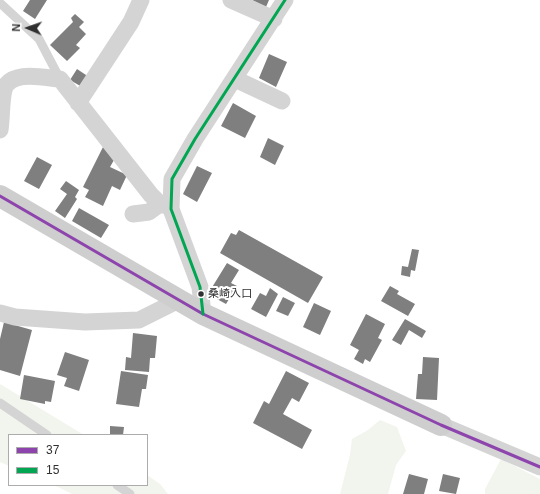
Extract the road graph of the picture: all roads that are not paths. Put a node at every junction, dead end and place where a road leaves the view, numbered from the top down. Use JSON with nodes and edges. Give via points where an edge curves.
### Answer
{"nodes":[{"id":1,"x":140,"y":0,"type":"edge"},
{"id":2,"x":231,"y":0,"type":"edge"},
{"id":3,"x":285,"y":0,"type":"edge"},
{"id":4,"x":0,"y":3,"type":"edge"},
{"id":5,"x":274,"y":19,"type":"junction"},
{"id":6,"x":60,"y":79,"type":"junction"},
{"id":7,"x":235,"y":80,"type":"junction"},
{"id":8,"x":282,"y":101,"type":"dead end"},
{"id":9,"x":78,"y":102,"type":"junction"},
{"id":10,"x":0,"y":130,"type":"edge"},
{"id":11,"x":0,"y":196,"type":"edge"},
{"id":12,"x":165,"y":205,"type":"junction"},
{"id":13,"x":133,"y":214,"type":"dead end"},
{"id":14,"x":179,"y":300,"type":"junction"},
{"id":15,"x":0,"y":313,"type":"edge"},
{"id":16,"x":203,"y":314,"type":"junction"},
{"id":17,"x":0,"y":403,"type":"edge"},
{"id":18,"x":441,"y":425,"type":"joint"},
{"id":19,"x":46,"y":434,"type":"edge"},
{"id":20,"x":540,"y":467,"type":"edge"},
{"id":21,"x":118,"y":486,"type":"edge"},
{"id":22,"x":130,"y":494,"type":"edge"}],
"edges":[{"from":1,"to":9,"type":"street","via":[[131,22]]},
{"from":2,"to":5,"type":"street"},
{"from":3,"to":5,"type":"street"},
{"from":4,"to":6,"type":"lane","via":[[39,39]]},
{"from":5,"to":7,"type":"street"},
{"from":6,"to":9,"type":"street"},
{"from":6,"to":10,"type":"street","via":[[24,75],[10,81],[4,88]]},
{"from":7,"to":8,"type":"street"},
{"from":7,"to":12,"type":"street","via":[[195,139],[172,179]]},
{"from":9,"to":12,"type":"street"},
{"from":11,"to":14,"type":"street"},
{"from":12,"to":13,"type":"street","via":[[149,212]]},
{"from":12,"to":16,"type":"street","via":[[200,287]]},
{"from":14,"to":15,"type":"street","via":[[139,320],[84,322]]},
{"from":14,"to":16,"type":"street"},
{"from":16,"to":18,"type":"street"},
{"from":17,"to":19,"type":"lane"},
{"from":18,"to":20,"type":"street"},
{"from":21,"to":22,"type":"lane"}]}
